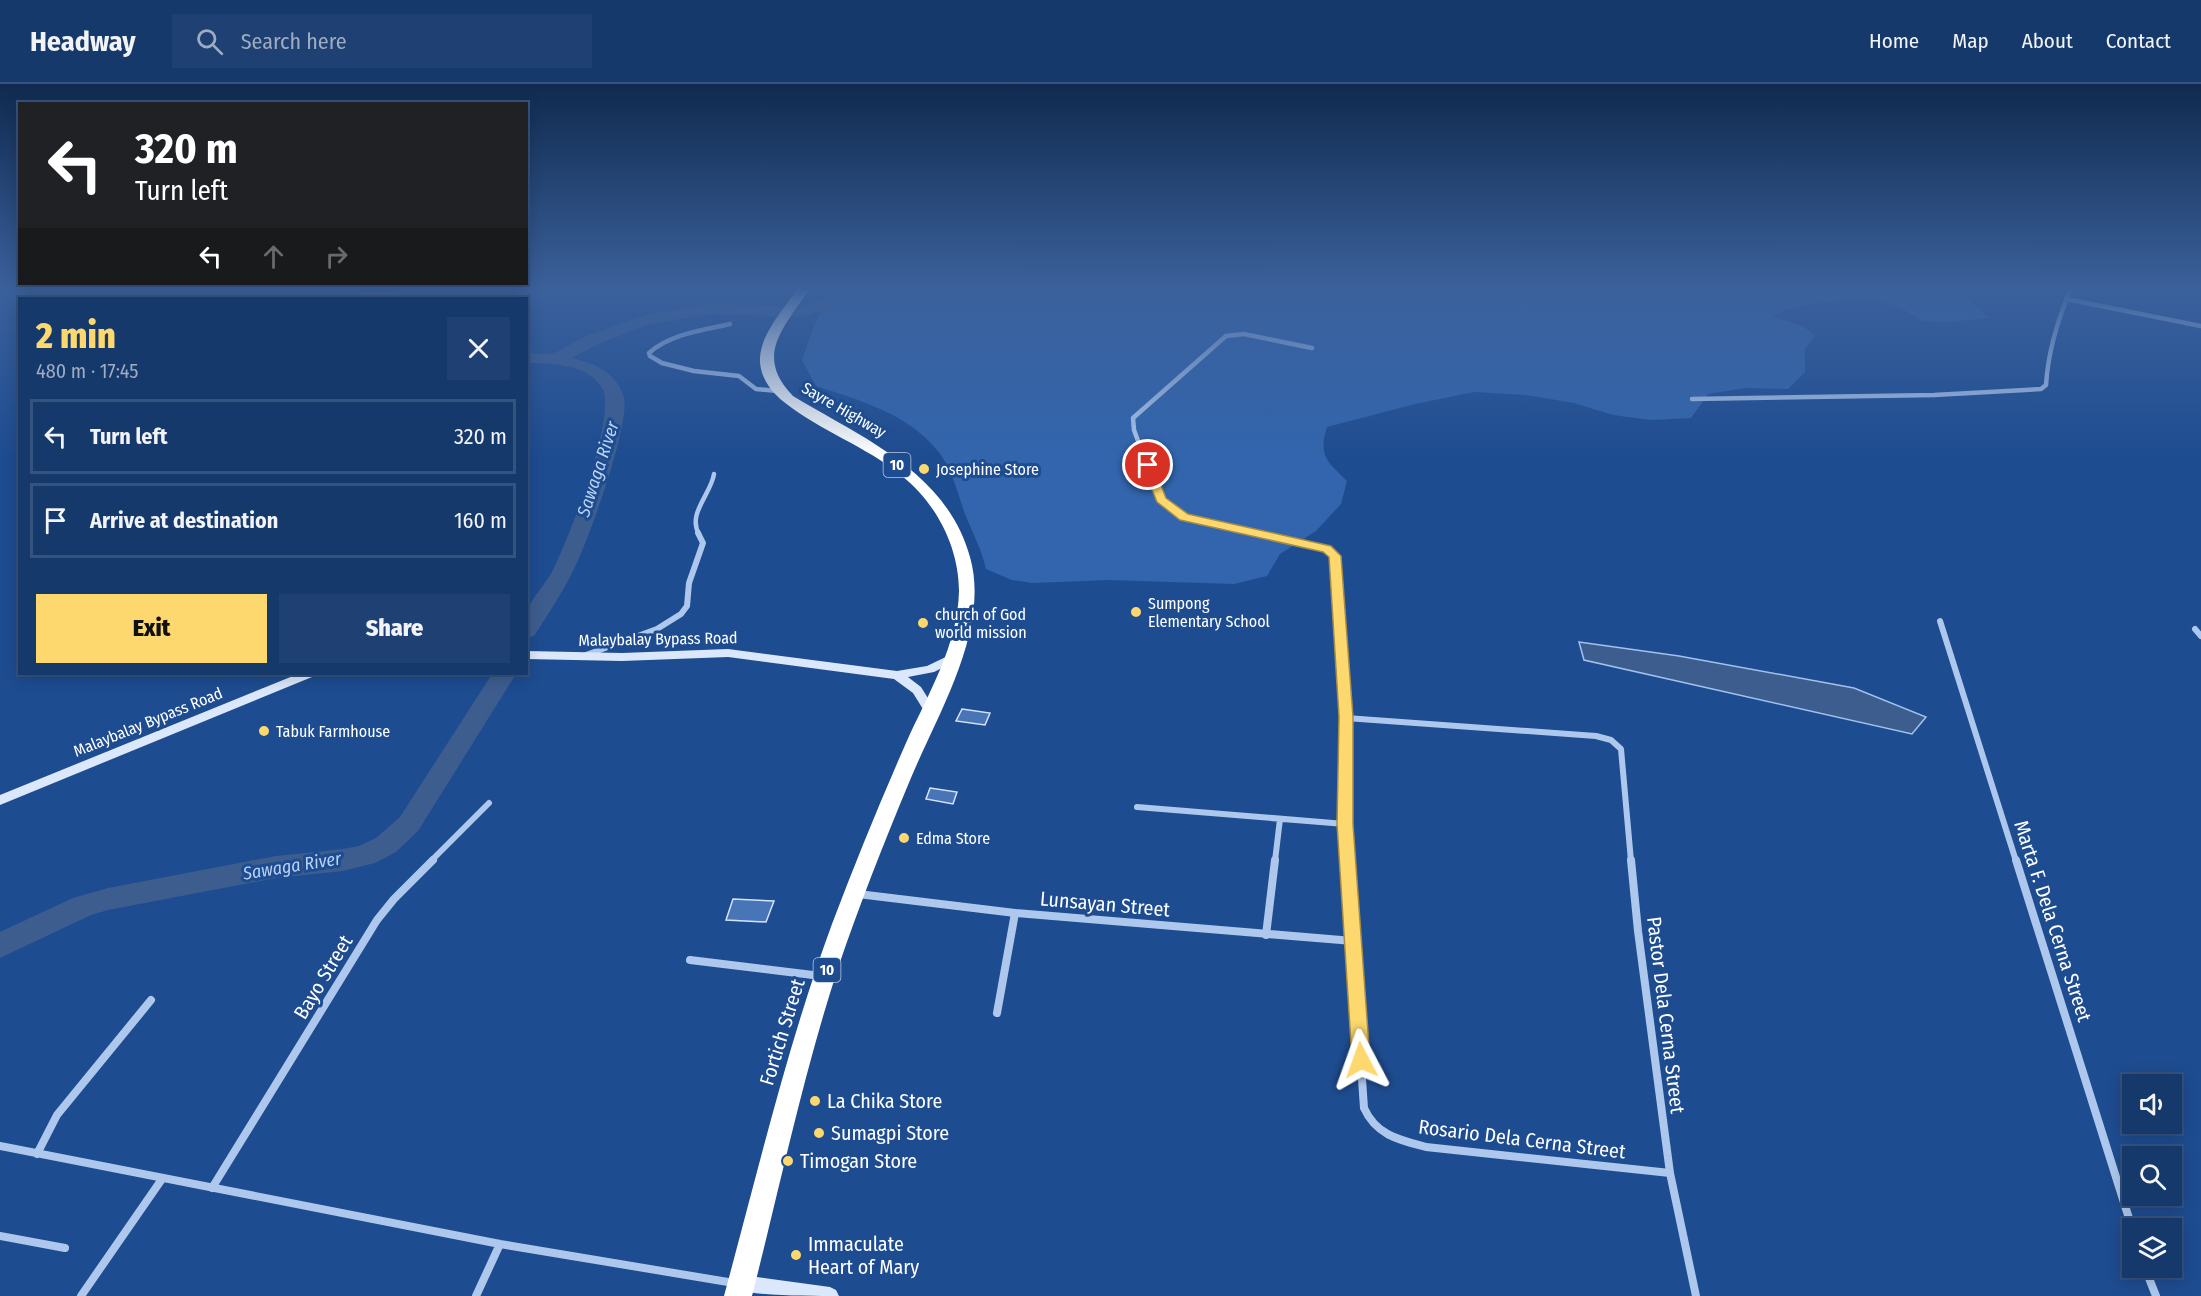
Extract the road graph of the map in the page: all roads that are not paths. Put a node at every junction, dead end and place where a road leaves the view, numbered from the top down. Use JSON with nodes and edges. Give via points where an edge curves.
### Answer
{"nodes":[{"id":1,"x":663,"y":345,"type":"edge"},
{"id":2,"x":769,"y":345,"type":"edge"},
{"id":3,"x":1216,"y":345,"type":"edge"},
{"id":4,"x":1295,"y":345,"type":"edge"},
{"id":5,"x":2053,"y":345,"type":"edge"},
{"id":6,"x":1312,"y":348,"type":"dead end"},
{"id":7,"x":779,"y":391,"type":"junction"},
{"id":8,"x":1692,"y":399,"type":"dead end"},
{"id":9,"x":714,"y":474,"type":"dead end"},
{"id":10,"x":1940,"y":621,"type":"dead end"},
{"id":11,"x":2195,"y":629,"type":"dead end"},
{"id":12,"x":2201,"y":636,"type":"edge"},
{"id":13,"x":528,"y":655,"type":"edge"},
{"id":14,"x":580,"y":657,"type":"junction"},
{"id":15,"x":954,"y":657,"type":"junction"},
{"id":16,"x":306,"y":675,"type":"edge"},
{"id":17,"x":897,"y":675,"type":"junction"},
{"id":18,"x":930,"y":711,"type":"junction"},
{"id":19,"x":1346,"y":717,"type":"junction"},
{"id":20,"x":0,"y":800,"type":"edge"},
{"id":21,"x":489,"y":803,"type":"dead end"},
{"id":22,"x":1137,"y":807,"type":"dead end"},
{"id":23,"x":1280,"y":819,"type":"junction"},
{"id":24,"x":1345,"y":824,"type":"junction"},
{"id":25,"x":855,"y":894,"type":"junction"},
{"id":26,"x":1015,"y":913,"type":"junction"},
{"id":27,"x":1266,"y":935,"type":"junction"},
{"id":28,"x":1353,"y":941,"type":"junction"},
{"id":29,"x":690,"y":960,"type":"dead end"},
{"id":30,"x":824,"y":976,"type":"junction"},
{"id":31,"x":151,"y":1000,"type":"dead end"},
{"id":32,"x":997,"y":1013,"type":"dead end"},
{"id":33,"x":0,"y":1146,"type":"edge"},
{"id":34,"x":37,"y":1154,"type":"junction"},
{"id":35,"x":1670,"y":1173,"type":"junction"},
{"id":36,"x":162,"y":1179,"type":"junction"},
{"id":37,"x":212,"y":1188,"type":"junction"},
{"id":38,"x":2129,"y":1218,"type":"edge"},
{"id":39,"x":0,"y":1236,"type":"edge"},
{"id":40,"x":500,"y":1244,"type":"junction"},
{"id":41,"x":65,"y":1248,"type":"dead end"},
{"id":42,"x":2149,"y":1278,"type":"edge"},
{"id":43,"x":740,"y":1290,"type":"edge"},
{"id":44,"x":81,"y":1296,"type":"edge"},
{"id":45,"x":476,"y":1296,"type":"edge"},
{"id":46,"x":830,"y":1296,"type":"edge"},
{"id":47,"x":1696,"y":1296,"type":"edge"},
{"id":48,"x":2156,"y":1296,"type":"edge"}],
"edges":[{"from":1,"to":7,"type":"street","via":[[649,353],[662,363],[739,376],[756,389]]},
{"from":2,"to":7,"type":"highway","name":"Sayre Highway","number":"10","via":[[766,367]]},
{"from":3,"to":19,"type":"street","via":[[1133,418],[1134,430],[1161,500],[1170,509],[1184,517],[1330,550],[1335,556]]},
{"from":4,"to":6,"type":"street"},
{"from":5,"to":8,"type":"street","via":[[2046,385],[2040,389]]},
{"from":7,"to":15,"type":"highway","name":"Sayre Highway","number":"10","via":[[800,407],[885,454],[924,488],[950,525],[967,574],[965,619]]},
{"from":9,"to":14,"type":"street","via":[[695,527],[703,543],[683,612],[657,627]]},
{"from":10,"to":38,"type":"street","name":"Marta F. Dela Cerna Street"},
{"from":11,"to":12,"type":"street"},
{"from":13,"to":14,"type":"main road","name":"Malaybalay Bypass Road"},
{"from":14,"to":17,"type":"main road","name":"Malaybalay Bypass Road","via":[[728,653]]},
{"from":15,"to":17,"type":"main road","name":"Malaybalay Bypass Road","via":[[930,669]]},
{"from":15,"to":18,"type":"highway","name":"Fortich Street","number":"10"},
{"from":16,"to":20,"type":"main road","name":"Malaybalay Bypass Road"},
{"from":17,"to":18,"type":"main road","via":[[917,690]]},
{"from":18,"to":25,"type":"highway","name":"Fortich Street","number":"10"},
{"from":19,"to":24,"type":"street"},
{"from":19,"to":35,"type":"street","name":"Pastor Dela Cerna Street","via":[[1596,736],[1611,740],[1621,749],[1638,931]]},
{"from":21,"to":37,"type":"street","name":"Bayo Street","via":[[376,920]]},
{"from":22,"to":23,"type":"street"},
{"from":23,"to":24,"type":"street"},
{"from":23,"to":27,"type":"street"},
{"from":24,"to":28,"type":"street"},
{"from":25,"to":26,"type":"street","name":"Lunsayan Street"},
{"from":25,"to":30,"type":"highway","name":"Fortich Street","number":"10"},
{"from":26,"to":27,"type":"street","name":"Lunsayan Street"},
{"from":26,"to":32,"type":"street"},
{"from":27,"to":28,"type":"street","name":"Lunsayan Street"},
{"from":28,"to":35,"type":"street","name":"Rosario Dela Cerna Street","via":[[1364,1108],[1374,1126],[1390,1138],[1426,1147]]},
{"from":29,"to":30,"type":"street"},
{"from":30,"to":43,"type":"highway","name":"Fortich Street","number":"10","via":[[784,1107]]},
{"from":31,"to":34,"type":"street","via":[[57,1115]]},
{"from":33,"to":34,"type":"street"},
{"from":34,"to":36,"type":"street"},
{"from":35,"to":47,"type":"street","name":"Pastor Dela Cerna Street"},
{"from":36,"to":37,"type":"street"},
{"from":36,"to":44,"type":"street"},
{"from":37,"to":40,"type":"street"},
{"from":39,"to":41,"type":"street"},
{"from":40,"to":43,"type":"street"},
{"from":40,"to":45,"type":"street"},
{"from":42,"to":48,"type":"street"},
{"from":43,"to":46,"type":"main road"}]}
